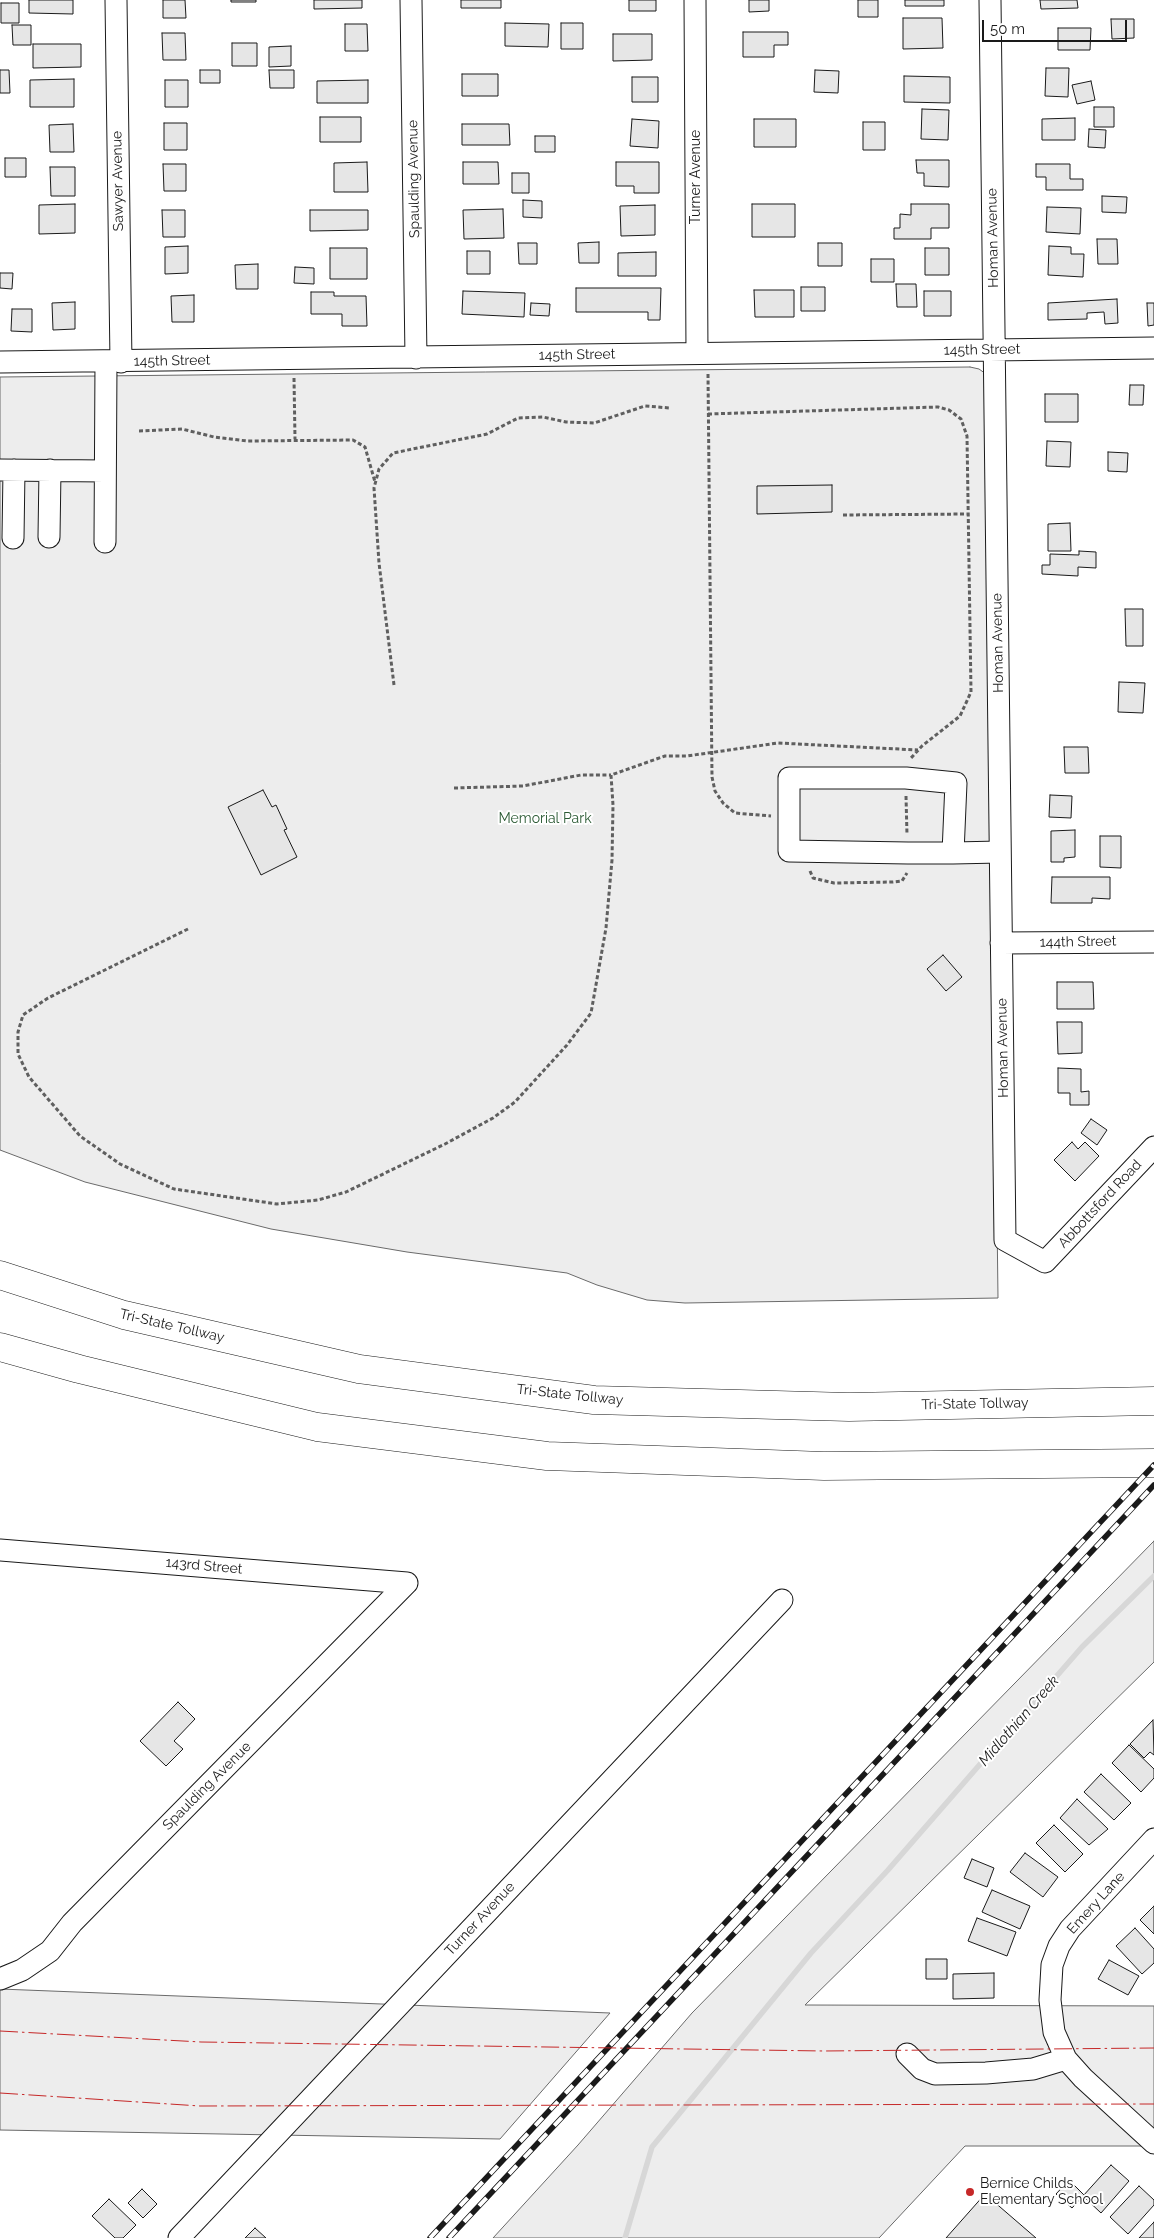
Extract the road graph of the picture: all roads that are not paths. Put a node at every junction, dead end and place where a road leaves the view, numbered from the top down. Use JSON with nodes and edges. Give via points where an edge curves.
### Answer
{"nodes":[{"id":1,"x":116,"y":0,"type":"edge"},
{"id":2,"x":411,"y":0,"type":"edge"},
{"id":3,"x":695,"y":0,"type":"edge"},
{"id":4,"x":990,"y":0,"type":"edge"},
{"id":5,"x":1154,"y":348,"type":"edge"},
{"id":6,"x":994,"y":350,"type":"junction"},
{"id":7,"x":702,"y":353,"type":"junction"},
{"id":8,"x":416,"y":358,"type":"junction"},
{"id":9,"x":0,"y":362,"type":"edge"},
{"id":10,"x":113,"y":362,"type":"junction"},
{"id":11,"x":7,"y":470,"type":"edge"},
{"id":12,"x":50,"y":470,"type":"junction"},
{"id":13,"x":105,"y":470,"type":"junction"},
{"id":14,"x":48,"y":537,"type":"dead end"},
{"id":15,"x":13,"y":538,"type":"dead end"},
{"id":16,"x":105,"y":542,"type":"dead end"},
{"id":17,"x":1000,"y":852,"type":"junction"},
{"id":18,"x":953,"y":853,"type":"junction"},
{"id":19,"x":1154,"y":942,"type":"edge"},
{"id":20,"x":1001,"y":943,"type":"junction"},
{"id":21,"x":1154,"y":1147,"type":"edge"},
{"id":22,"x":1045,"y":1262,"type":"joint"},
{"id":23,"x":0,"y":1275,"type":"edge"},
{"id":24,"x":0,"y":1347,"type":"edge"},
{"id":25,"x":1143,"y":1401,"type":"edge"},
{"id":26,"x":1154,"y":1463,"type":"edge"},
{"id":27,"x":0,"y":1550,"type":"edge"},
{"id":28,"x":407,"y":1582,"type":"joint"},
{"id":29,"x":782,"y":1600,"type":"dead end"},
{"id":30,"x":1154,"y":1839,"type":"edge"},
{"id":31,"x":0,"y":1979,"type":"edge"},
{"id":32,"x":907,"y":2054,"type":"dead end"},
{"id":33,"x":1066,"y":2059,"type":"junction"},
{"id":34,"x":1154,"y":2143,"type":"edge"},
{"id":35,"x":179,"y":2238,"type":"edge"}],
"edges":[{"from":1,"to":10,"type":"street","name":"Sawyer Avenue"},
{"from":2,"to":8,"type":"street","name":"Spaulding Avenue"},
{"from":3,"to":7,"type":"street","name":"Turner Avenue"},
{"from":4,"to":6,"type":"street","name":"Homan Avenue"},
{"from":5,"to":6,"type":"street","name":"145th Street"},
{"from":6,"to":7,"type":"street","name":"145th Street"},
{"from":6,"to":17,"type":"street","name":"Homan Avenue"},
{"from":7,"to":8,"type":"street","name":"145th Street"},
{"from":8,"to":10,"type":"street","name":"145th Street"},
{"from":9,"to":10,"type":"street","name":"145th Street"},
{"from":10,"to":13,"type":"street","name":"Sawyer Avenue"},
{"from":11,"to":12,"type":"street"},
{"from":11,"to":15,"type":"street"},
{"from":12,"to":13,"type":"street"},
{"from":12,"to":14,"type":"street"},
{"from":13,"to":16,"type":"street","name":"Sawyer Avenue"},
{"from":17,"to":18,"type":"street"},
{"from":17,"to":20,"type":"street","name":"Homan Avenue"},
{"from":18,"to":18,"type":"street","via":[[956,783],[906,778],[789,778],[789,851]]},
{"from":19,"to":20,"type":"street","name":"144th Street"},
{"from":20,"to":22,"type":"street","name":"Homan Avenue","via":[[1005,1240]]},
{"from":21,"to":22,"type":"street","name":"Abbottsford Road"},
{"from":23,"to":25,"type":"highway","name":"Tri-State Tollway","via":[[124,1316],[359,1369],[594,1400],[849,1406]]},
{"from":24,"to":26,"type":"highway","via":[[317,1427],[547,1456],[824,1466]]},
{"from":27,"to":28,"type":"street","name":"143rd Street"},
{"from":28,"to":31,"type":"street","name":"Spaulding Avenue","via":[[72,1922],[50,1951],[22,1970]]},
{"from":29,"to":35,"type":"street","name":"Turner Avenue"},
{"from":30,"to":33,"type":"street","name":"Emery Lane","via":[[1070,1929],[1059,1946],[1052,1965],[1051,2019]]},
{"from":32,"to":33,"type":"street","via":[[922,2069],[935,2074],[1033,2069]]},
{"from":33,"to":34,"type":"street","name":"Emery Lane","via":[[1082,2078]]}]}
